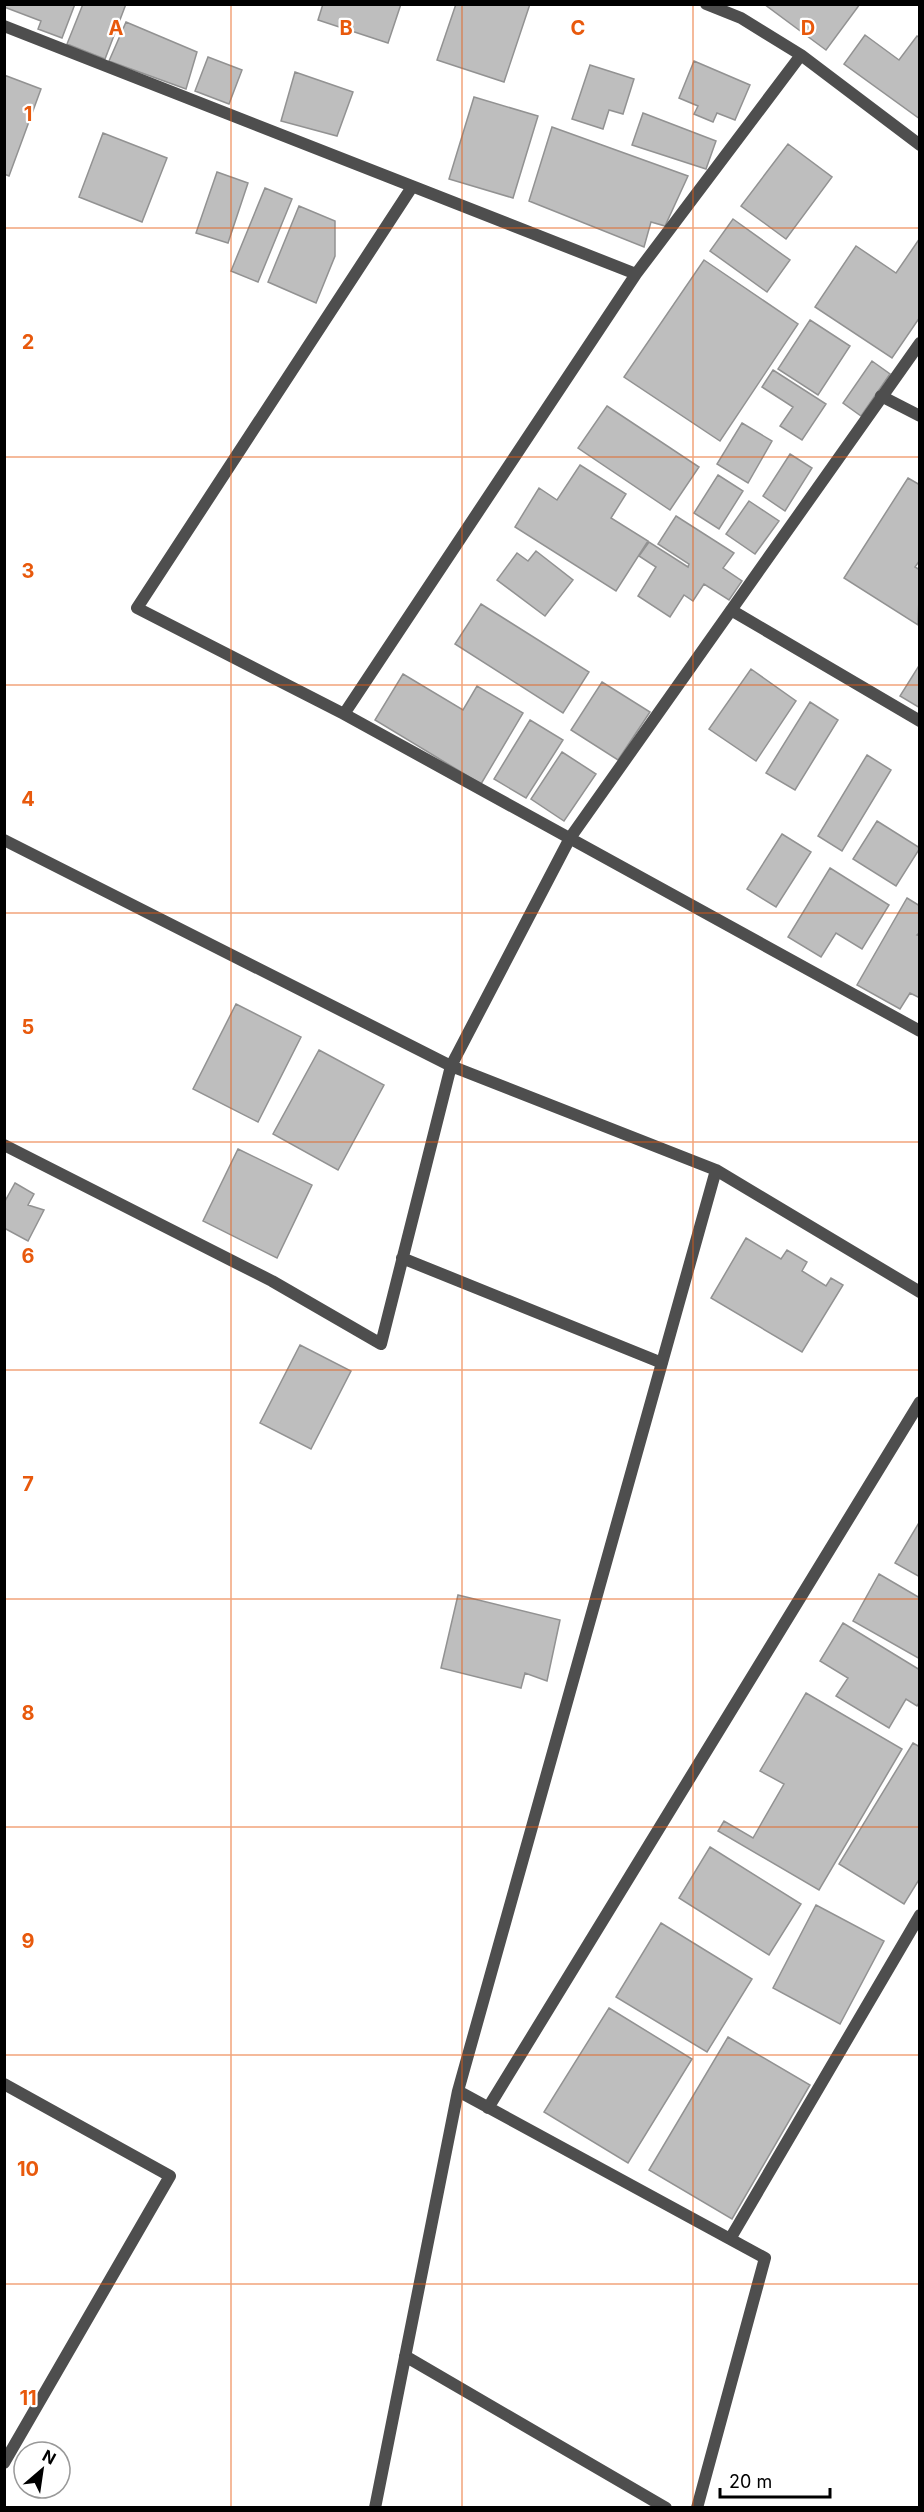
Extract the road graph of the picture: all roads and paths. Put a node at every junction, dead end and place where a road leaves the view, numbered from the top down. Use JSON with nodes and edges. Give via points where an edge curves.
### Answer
{"nodes":[{"id":1,"x":706,"y":4,"type":"edge"},
{"id":2,"x":4,"y":26,"type":"edge"},
{"id":3,"x":801,"y":55,"type":"junction"},
{"id":4,"x":920,"y":145,"type":"edge"},
{"id":5,"x":412,"y":186,"type":"junction"},
{"id":6,"x":636,"y":274,"type":"junction"},
{"id":7,"x":920,"y":342,"type":"edge"},
{"id":8,"x":881,"y":396,"type":"junction"},
{"id":9,"x":920,"y":416,"type":"edge"},
{"id":10,"x":731,"y":610,"type":"junction"},
{"id":11,"x":344,"y":714,"type":"junction"},
{"id":12,"x":920,"y":721,"type":"edge"},
{"id":13,"x":570,"y":838,"type":"junction"},
{"id":14,"x":4,"y":840,"type":"edge"},
{"id":15,"x":920,"y":1031,"type":"edge"},
{"id":16,"x":451,"y":1066,"type":"junction"},
{"id":17,"x":4,"y":1145,"type":"edge"},
{"id":18,"x":716,"y":1170,"type":"junction"},
{"id":19,"x":402,"y":1258,"type":"junction"},
{"id":20,"x":920,"y":1292,"type":"edge"},
{"id":21,"x":662,"y":1363,"type":"junction"},
{"id":22,"x":920,"y":1402,"type":"edge"},
{"id":23,"x":920,"y":1915,"type":"edge"},
{"id":24,"x":4,"y":2084,"type":"edge"},
{"id":25,"x":458,"y":2091,"type":"junction"},
{"id":26,"x":488,"y":2108,"type":"junction"},
{"id":27,"x":730,"y":2239,"type":"junction"},
{"id":28,"x":405,"y":2356,"type":"junction"},
{"id":29,"x":4,"y":2463,"type":"edge"},
{"id":30,"x":375,"y":2508,"type":"edge"},
{"id":31,"x":666,"y":2508,"type":"edge"},
{"id":32,"x":696,"y":2508,"type":"edge"}],
"edges":[{"from":1,"to":3,"type":"street","via":[[741,18]]},
{"from":2,"to":5,"type":"street"},
{"from":3,"to":4,"type":"street"},
{"from":3,"to":6,"type":"street"},
{"from":5,"to":6,"type":"street"},
{"from":5,"to":11,"type":"street","via":[[137,608]]},
{"from":6,"to":11,"type":"street"},
{"from":7,"to":8,"type":"street"},
{"from":8,"to":9,"type":"street"},
{"from":8,"to":10,"type":"street"},
{"from":10,"to":12,"type":"street"},
{"from":10,"to":13,"type":"street"},
{"from":11,"to":13,"type":"street"},
{"from":13,"to":15,"type":"street"},
{"from":13,"to":16,"type":"street"},
{"from":14,"to":16,"type":"street"},
{"from":16,"to":18,"type":"street"},
{"from":16,"to":19,"type":"street"},
{"from":17,"to":19,"type":"street","via":[[272,1281],[381,1344]]},
{"from":18,"to":20,"type":"street"},
{"from":18,"to":21,"type":"street"},
{"from":19,"to":21,"type":"street"},
{"from":21,"to":25,"type":"street"},
{"from":22,"to":26,"type":"street"},
{"from":23,"to":27,"type":"street"},
{"from":24,"to":29,"type":"street","via":[[170,2176]]},
{"from":25,"to":26,"type":"street"},
{"from":25,"to":28,"type":"street"},
{"from":26,"to":27,"type":"street"},
{"from":27,"to":32,"type":"street","via":[[765,2258]]},
{"from":28,"to":30,"type":"street"},
{"from":28,"to":31,"type":"street"}]}
